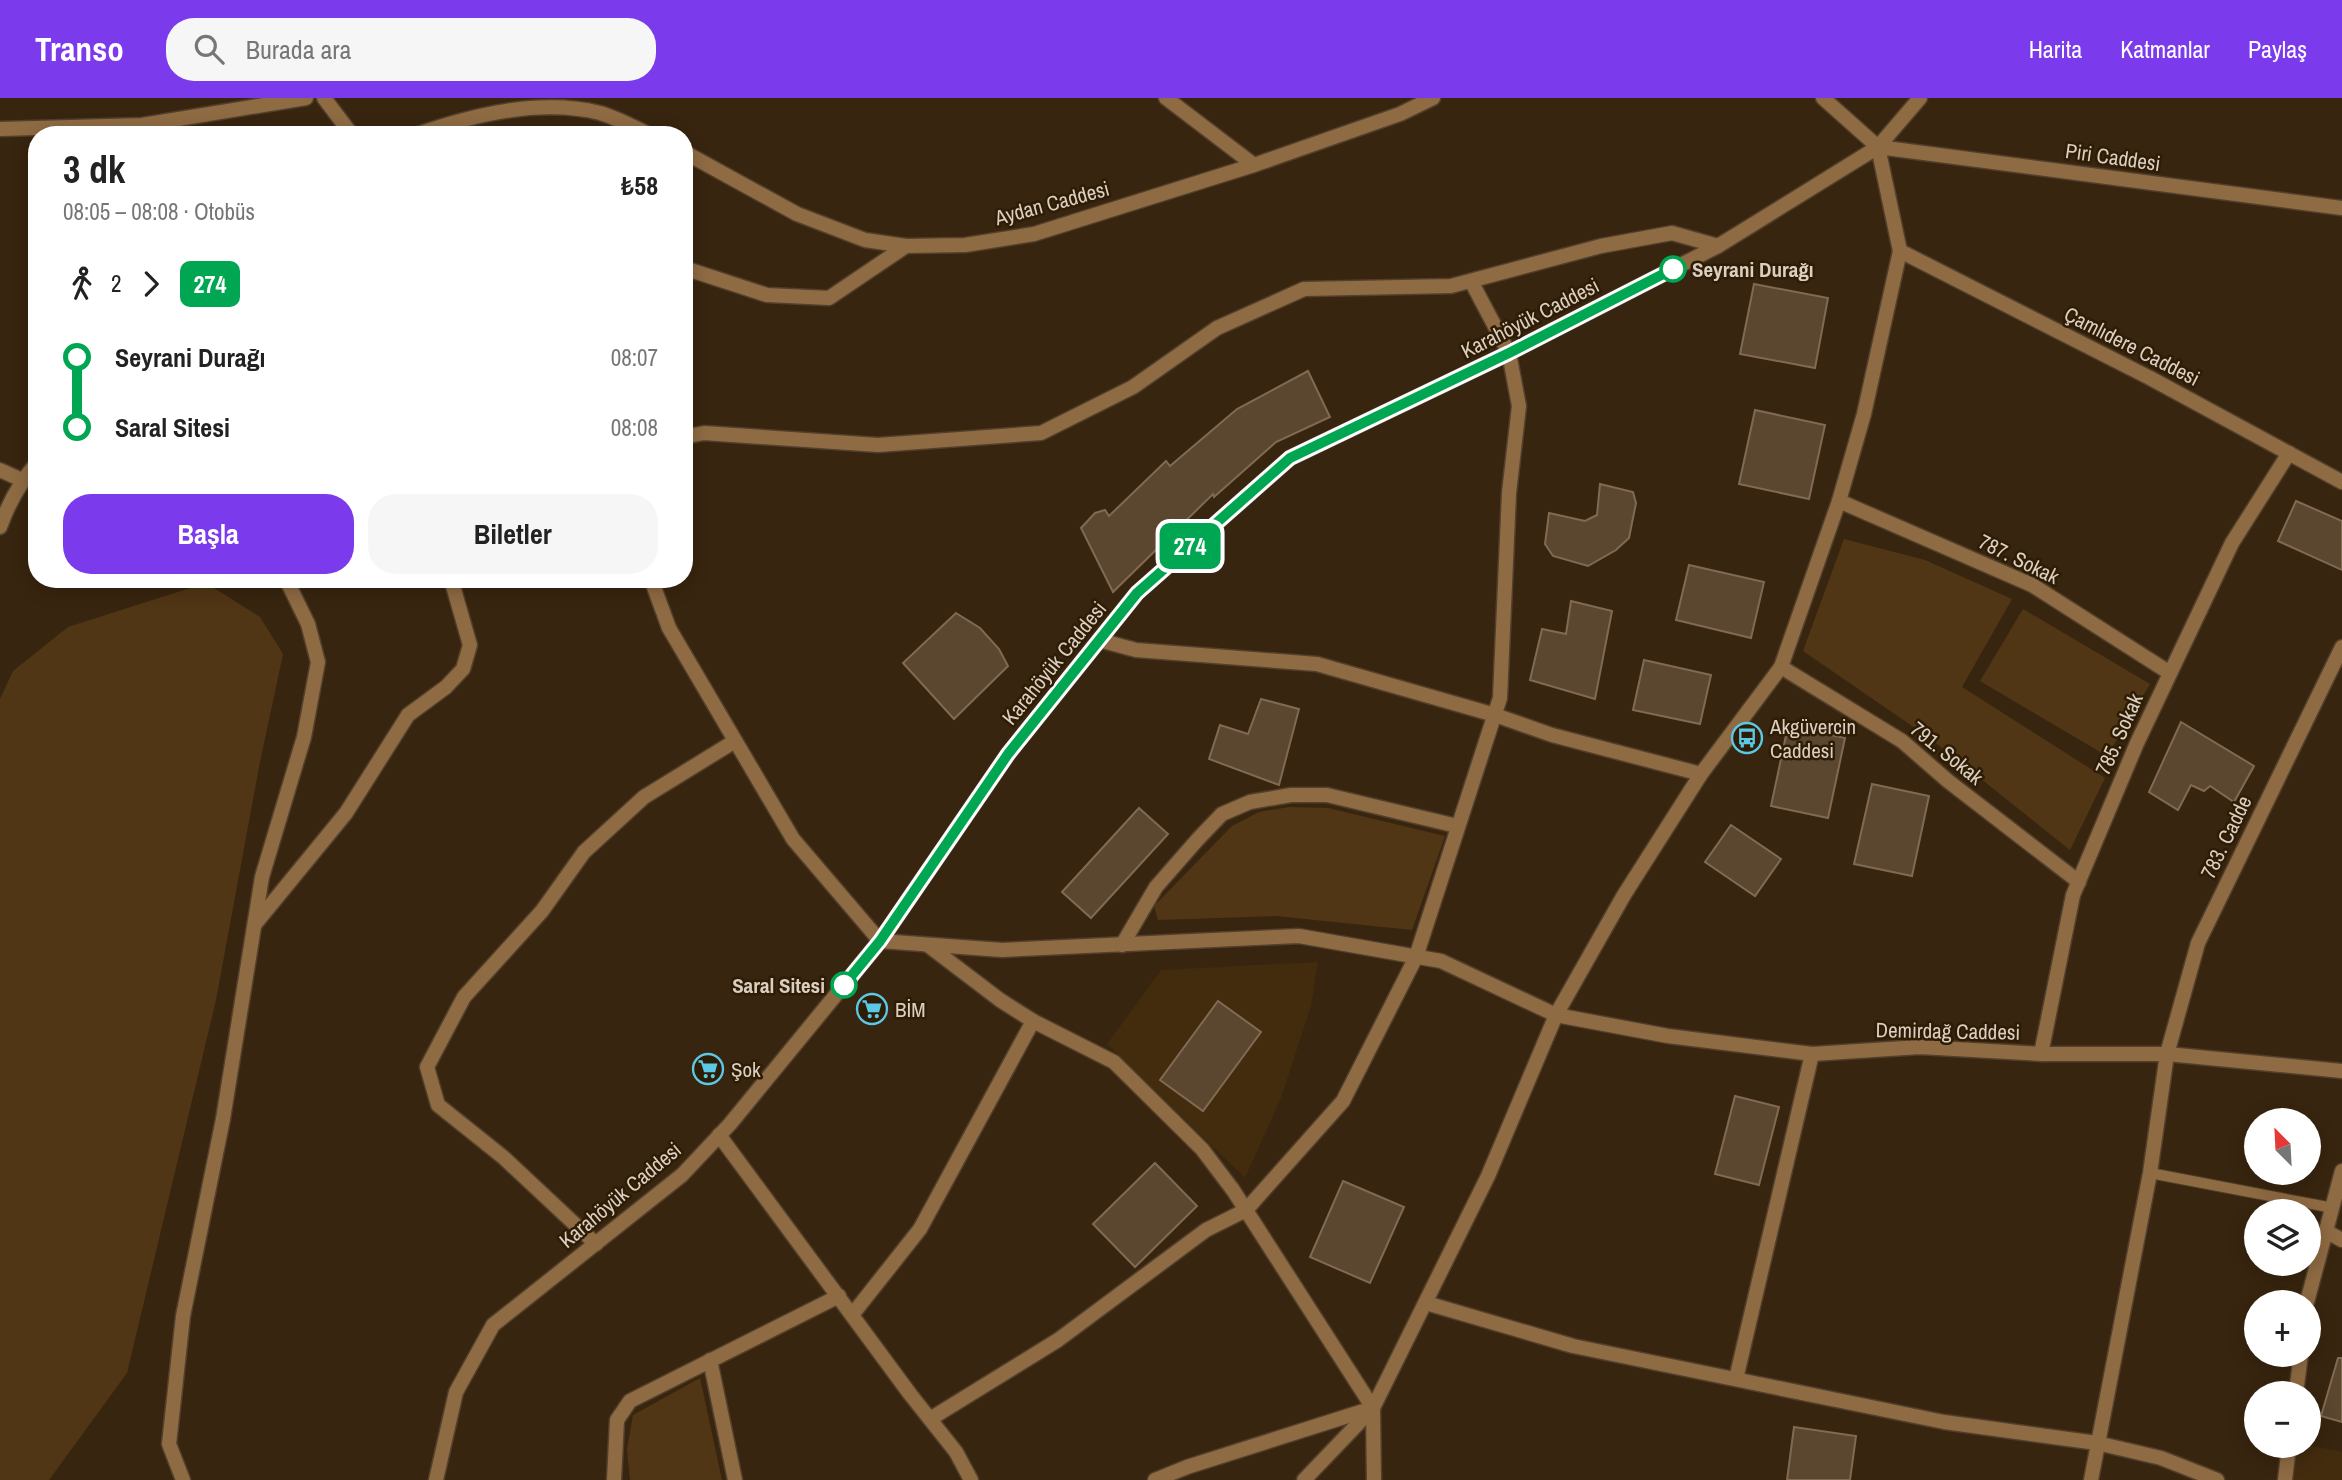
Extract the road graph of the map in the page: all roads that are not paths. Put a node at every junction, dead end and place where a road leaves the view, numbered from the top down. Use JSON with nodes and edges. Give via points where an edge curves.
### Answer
{"nodes":[{"id":1,"x":306,"y":98,"type":"edge"},
{"id":2,"x":324,"y":98,"type":"edge"},
{"id":3,"x":1166,"y":98,"type":"edge"},
{"id":4,"x":1433,"y":98,"type":"edge"},
{"id":5,"x":1823,"y":98,"type":"edge"},
{"id":6,"x":1920,"y":98,"type":"edge"},
{"id":7,"x":106,"y":126,"type":"edge"},
{"id":8,"x":345,"y":126,"type":"edge"},
{"id":9,"x":446,"y":126,"type":"edge"},
{"id":10,"x":629,"y":126,"type":"edge"},
{"id":11,"x":28,"y":128,"type":"edge"},
{"id":12,"x":0,"y":129,"type":"edge"},
{"id":13,"x":1878,"y":147,"type":"junction"},
{"id":14,"x":693,"y":157,"type":"edge"},
{"id":15,"x":1254,"y":165,"type":"junction"},
{"id":16,"x":2342,"y":208,"type":"edge"},
{"id":17,"x":906,"y":246,"type":"junction"},
{"id":18,"x":1718,"y":246,"type":"junction"},
{"id":19,"x":1900,"y":251,"type":"junction"},
{"id":20,"x":693,"y":271,"type":"edge"},
{"id":21,"x":1471,"y":281,"type":"junction"},
{"id":22,"x":1509,"y":353,"type":"junction"},
{"id":23,"x":693,"y":435,"type":"edge"},
{"id":24,"x":2289,"y":453,"type":"junction"},
{"id":25,"x":0,"y":470,"type":"edge"},
{"id":26,"x":28,"y":473,"type":"edge"},
{"id":27,"x":22,"y":480,"type":"junction"},
{"id":28,"x":2342,"y":482,"type":"edge"},
{"id":29,"x":1839,"y":501,"type":"junction"},
{"id":30,"x":0,"y":527,"type":"edge"},
{"id":31,"x":290,"y":588,"type":"edge"},
{"id":32,"x":454,"y":588,"type":"edge"},
{"id":33,"x":654,"y":588,"type":"edge"},
{"id":34,"x":1100,"y":640,"type":"junction"},
{"id":35,"x":2342,"y":647,"type":"edge"},
{"id":36,"x":1781,"y":667,"type":"junction"},
{"id":37,"x":2170,"y":673,"type":"junction"},
{"id":38,"x":1494,"y":715,"type":"junction"},
{"id":39,"x":735,"y":741,"type":"junction"},
{"id":40,"x":1701,"y":774,"type":"junction"},
{"id":41,"x":1457,"y":826,"type":"junction"},
{"id":42,"x":2079,"y":882,"type":"junction"},
{"id":43,"x":255,"y":924,"type":"junction"},
{"id":44,"x":880,"y":941,"type":"junction"},
{"id":45,"x":1122,"y":944,"type":"junction"},
{"id":46,"x":928,"y":946,"type":"junction"},
{"id":47,"x":1416,"y":957,"type":"junction"},
{"id":48,"x":1556,"y":1015,"type":"junction"},
{"id":49,"x":1033,"y":1021,"type":"junction"},
{"id":50,"x":1812,"y":1054,"type":"junction"},
{"id":51,"x":2041,"y":1054,"type":"junction"},
{"id":52,"x":2167,"y":1054,"type":"junction"},
{"id":53,"x":2342,"y":1071,"type":"edge"},
{"id":54,"x":719,"y":1135,"type":"junction"},
{"id":55,"x":2342,"y":1171,"type":"edge"},
{"id":56,"x":2151,"y":1173,"type":"junction"},
{"id":57,"x":2333,"y":1208,"type":"junction"},
{"id":58,"x":1246,"y":1210,"type":"junction"},
{"id":59,"x":2327,"y":1232,"type":"junction"},
{"id":60,"x":2342,"y":1240,"type":"edge"},
{"id":61,"x":596,"y":1244,"type":"junction"},
{"id":62,"x":2310,"y":1290,"type":"edge"},
{"id":63,"x":839,"y":1296,"type":"junction"},
{"id":64,"x":1426,"y":1304,"type":"junction"},
{"id":65,"x":852,"y":1315,"type":"junction"},
{"id":66,"x":710,"y":1360,"type":"junction"},
{"id":67,"x":1735,"y":1379,"type":"junction"},
{"id":68,"x":1373,"y":1408,"type":"junction"},
{"id":69,"x":930,"y":1419,"type":"junction"},
{"id":70,"x":2097,"y":1443,"type":"junction"},
{"id":71,"x":2288,"y":1458,"type":"edge"},
{"id":72,"x":183,"y":1480,"type":"edge"},
{"id":73,"x":436,"y":1480,"type":"edge"},
{"id":74,"x":614,"y":1480,"type":"edge"},
{"id":75,"x":735,"y":1480,"type":"edge"},
{"id":76,"x":971,"y":1480,"type":"edge"},
{"id":77,"x":1155,"y":1480,"type":"edge"},
{"id":78,"x":1304,"y":1480,"type":"edge"},
{"id":79,"x":1374,"y":1480,"type":"edge"},
{"id":80,"x":2091,"y":1480,"type":"edge"},
{"id":81,"x":2217,"y":1480,"type":"edge"},
{"id":82,"x":2285,"y":1480,"type":"edge"}],
"edges":[{"from":1,"to":7,"type":"street","via":[[142,125]]},
{"from":2,"to":8,"type":"street"},
{"from":3,"to":15,"type":"street"},
{"from":4,"to":15,"type":"street","name":"Aydan Caddesi"},
{"from":5,"to":13,"type":"street"},
{"from":6,"to":13,"type":"street","name":"Karahöyük Caddesi"},
{"from":9,"to":10,"type":"street","via":[[488,114],[557,107],[599,113]]},
{"from":11,"to":12,"type":"street"},
{"from":13,"to":16,"type":"street","name":"Piri Caddesi"},
{"from":13,"to":18,"type":"street","name":"Karahöyük Caddesi"},
{"from":13,"to":19,"type":"street"},
{"from":14,"to":17,"type":"street","name":"Aydan Caddesi","via":[[797,214],[865,240]]},
{"from":15,"to":17,"type":"street","name":"Aydan Caddesi","via":[[1034,234],[965,245]]},
{"from":17,"to":20,"type":"street","via":[[829,298],[766,295]]},
{"from":18,"to":21,"type":"street","via":[[1672,233],[1601,246]]},
{"from":18,"to":22,"type":"street","name":"Karahöyük Caddesi"},
{"from":19,"to":24,"type":"street","name":"Çamlıdere Caddesi"},
{"from":19,"to":29,"type":"street","via":[[1864,414]]},
{"from":21,"to":22,"type":"street"},
{"from":21,"to":23,"type":"street","via":[[1451,286],[1304,289],[1217,328],[1133,387],[1041,433],[878,445]]},
{"from":22,"to":34,"type":"street","name":"Karahöyük Caddesi","via":[[1290,458],[1137,593]]},
{"from":22,"to":38,"type":"street","via":[[1518,406],[1509,493],[1500,698]]},
{"from":24,"to":28,"type":"street","name":"Çamlıdere Caddesi"},
{"from":24,"to":37,"type":"street","name":"785. Sokak","via":[[2232,543]]},
{"from":25,"to":27,"type":"street"},
{"from":26,"to":27,"type":"street"},
{"from":27,"to":30,"type":"street"},
{"from":29,"to":36,"type":"street"},
{"from":29,"to":37,"type":"street","name":"787. Sokak","via":[[2032,585]]},
{"from":31,"to":43,"type":"street","via":[[308,624],[318,662],[304,737],[262,877]]},
{"from":32,"to":43,"type":"street","via":[[470,645],[463,669],[408,715],[346,813]]},
{"from":33,"to":39,"type":"street","via":[[669,628]]},
{"from":34,"to":38,"type":"street","via":[[1136,650],[1317,664]]},
{"from":34,"to":44,"type":"street","name":"Karahöyük Caddesi","via":[[1008,754]]},
{"from":35,"to":52,"type":"street","name":"783. Cadde","via":[[2197,943]]},
{"from":36,"to":40,"type":"street"},
{"from":36,"to":42,"type":"street","name":"791. Sokak","via":[[1902,741]]},
{"from":37,"to":42,"type":"street","name":"785. Sokak"},
{"from":38,"to":40,"type":"street"},
{"from":38,"to":41,"type":"street"},
{"from":39,"to":44,"type":"street","via":[[793,839]]},
{"from":39,"to":61,"type":"street","via":[[644,797],[584,852],[542,911],[464,997],[427,1067],[438,1105],[503,1157]]},
{"from":40,"to":48,"type":"street","via":[[1624,895]]},
{"from":41,"to":45,"type":"street","via":[[1327,795],[1250,802],[1222,814],[1198,839],[1156,887]]},
{"from":41,"to":47,"type":"street"},
{"from":42,"to":51,"type":"street","name":"785. Sokak"},
{"from":43,"to":72,"type":"street","via":[[223,1119],[183,1316],[169,1444]]},
{"from":44,"to":46,"type":"street","name":"Demirdağ Caddesi"},
{"from":44,"to":54,"type":"street","name":"Karahöyük Caddesi"},
{"from":45,"to":46,"type":"street","name":"Demirdağ Caddesi","via":[[1002,950]]},
{"from":45,"to":47,"type":"street","name":"Demirdağ Caddesi","via":[[1299,936]]},
{"from":46,"to":49,"type":"street"},
{"from":47,"to":48,"type":"street","name":"Demirdağ Caddesi","via":[[1440,961]]},
{"from":47,"to":58,"type":"street","via":[[1343,1101]]},
{"from":48,"to":50,"type":"street","name":"Demirdağ Caddesi","via":[[1668,1037]]},
{"from":48,"to":64,"type":"street","via":[[1488,1176]]},
{"from":49,"to":58,"type":"street","via":[[1114,1062],[1202,1149]]},
{"from":49,"to":65,"type":"street","via":[[920,1228]]},
{"from":50,"to":51,"type":"street","name":"Demirdağ Caddesi","via":[[1920,1047]]},
{"from":50,"to":67,"type":"street"},
{"from":51,"to":52,"type":"street","name":"Demirdağ Caddesi"},
{"from":52,"to":53,"type":"street","name":"Demirdağ Caddesi"},
{"from":52,"to":56,"type":"street","name":"783. Cadde"},
{"from":54,"to":61,"type":"street","name":"Karahöyük Caddesi","via":[[682,1175]]},
{"from":54,"to":63,"type":"street"},
{"from":55,"to":57,"type":"street"},
{"from":56,"to":57,"type":"lane"},
{"from":56,"to":70,"type":"street","name":"783. Cadde"},
{"from":57,"to":59,"type":"street"},
{"from":58,"to":68,"type":"street"},
{"from":58,"to":69,"type":"street","via":[[1206,1230],[1058,1340]]},
{"from":59,"to":60,"type":"street"},
{"from":59,"to":62,"type":"street"},
{"from":61,"to":73,"type":"street","name":"Karahöyük Caddesi","via":[[494,1325],[456,1392]]},
{"from":63,"to":65,"type":"street"},
{"from":63,"to":66,"type":"street"},
{"from":64,"to":67,"type":"street","via":[[1573,1346]]},
{"from":64,"to":68,"type":"street"},
{"from":65,"to":69,"type":"street"},
{"from":66,"to":74,"type":"street","via":[[630,1401],[617,1420]]},
{"from":66,"to":75,"type":"street"},
{"from":67,"to":70,"type":"street","via":[[1944,1422]]},
{"from":68,"to":77,"type":"street"},
{"from":68,"to":78,"type":"street"},
{"from":68,"to":79,"type":"street"},
{"from":69,"to":76,"type":"street"},
{"from":70,"to":80,"type":"street","name":"783. Cadde"},
{"from":70,"to":81,"type":"street","via":[[2161,1458]]},
{"from":71,"to":82,"type":"street"}]}
